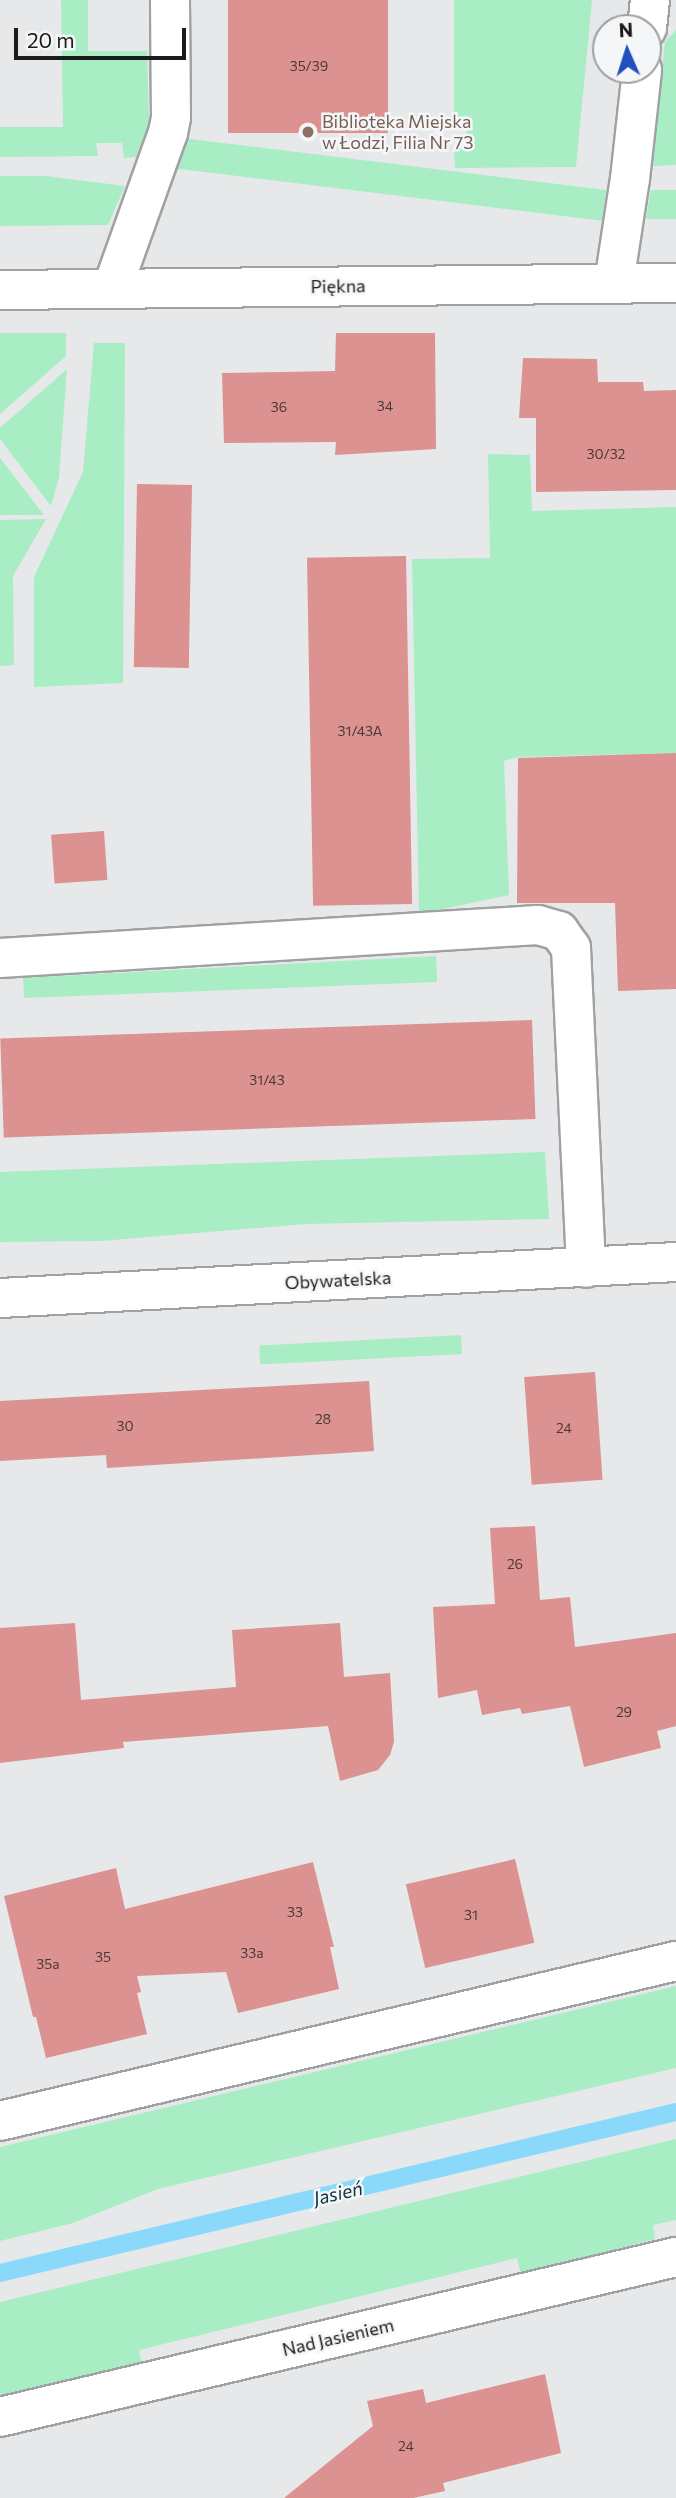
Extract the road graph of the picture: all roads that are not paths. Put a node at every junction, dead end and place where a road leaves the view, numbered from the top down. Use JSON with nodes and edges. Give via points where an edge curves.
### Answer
{"nodes":[{"id":1,"x":170,"y":0,"type":"edge"},
{"id":2,"x":640,"y":84,"type":"edge"},
{"id":3,"x":614,"y":283,"type":"junction"},
{"id":4,"x":676,"y":283,"type":"edge"},
{"id":5,"x":112,"y":289,"type":"junction"},
{"id":6,"x":0,"y":290,"type":"edge"},
{"id":7,"x":0,"y":958,"type":"edge"},
{"id":8,"x":676,"y":1262,"type":"edge"},
{"id":9,"x":586,"y":1268,"type":"junction"},
{"id":10,"x":0,"y":1298,"type":"edge"},
{"id":11,"x":676,"y":1961,"type":"edge"},
{"id":12,"x":0,"y":2121,"type":"edge"},
{"id":13,"x":676,"y":2257,"type":"edge"},
{"id":14,"x":0,"y":2417,"type":"edge"}],
"edges":[{"from":1,"to":5,"type":"street","via":[[168,133]]},
{"from":2,"to":3,"type":"street"},
{"from":3,"to":4,"type":"street","name":"Piękna"},
{"from":3,"to":5,"type":"street","name":"Piękna"},
{"from":5,"to":6,"type":"street","name":"Piękna"},
{"from":7,"to":9,"type":"street","via":[[538,925],[559,931],[571,948]]},
{"from":8,"to":9,"type":"street","name":"Obywatelska"},
{"from":9,"to":10,"type":"street","name":"Obywatelska"},
{"from":11,"to":12,"type":"street"},
{"from":13,"to":14,"type":"street","name":"Nad Jasieniem"}]}
